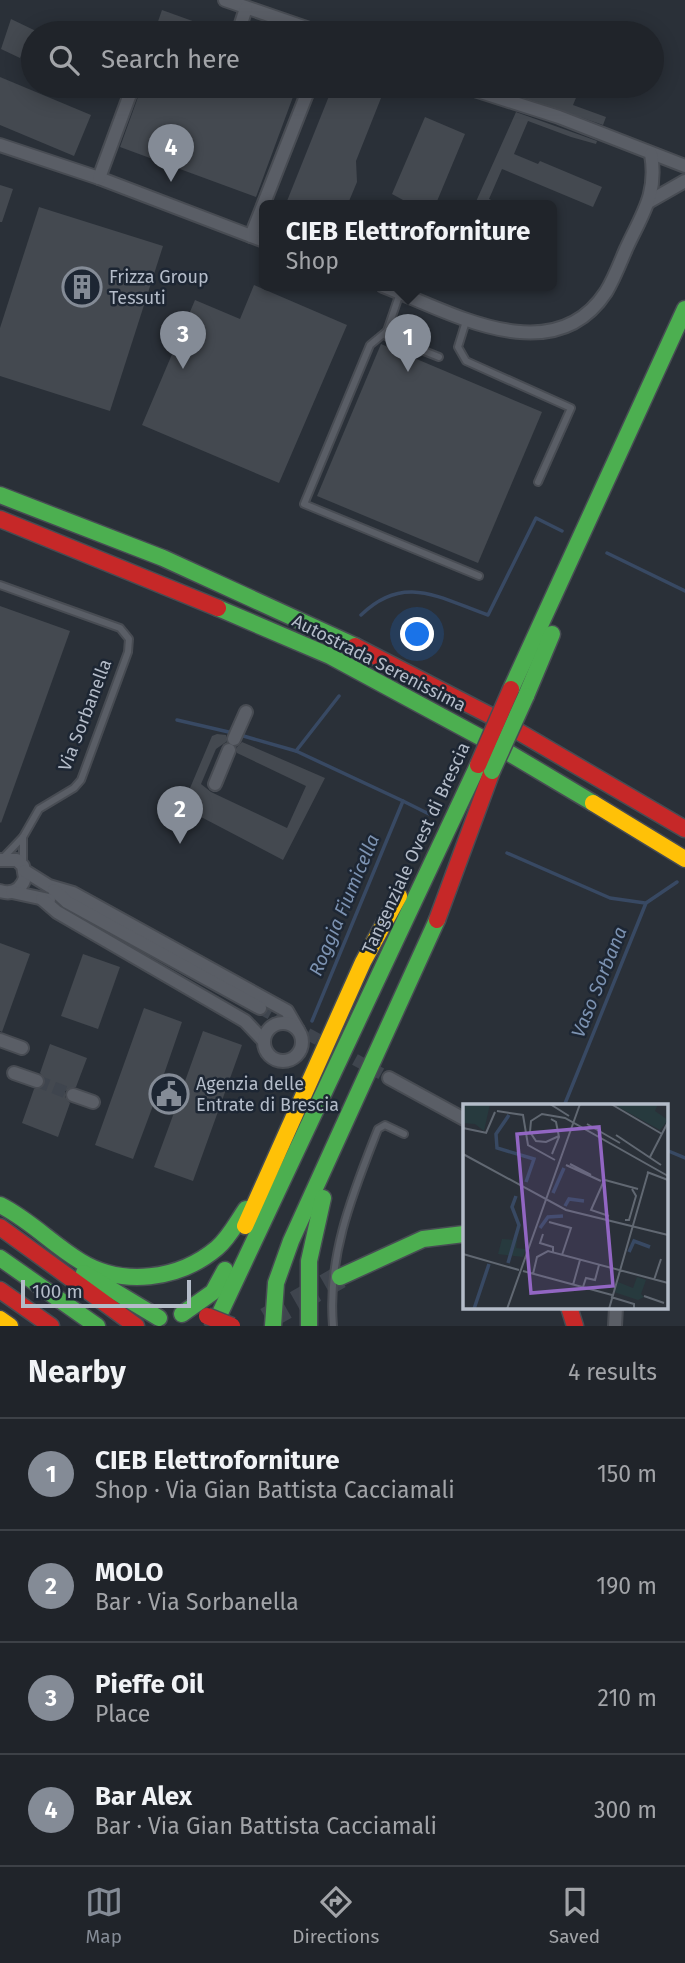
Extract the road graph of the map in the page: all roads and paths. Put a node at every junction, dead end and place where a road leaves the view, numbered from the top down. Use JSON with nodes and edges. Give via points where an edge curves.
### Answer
{"nodes":[{"id":1,"x":225,"y":0,"type":"edge"},
{"id":2,"x":246,"y":8,"type":"junction"},
{"id":3,"x":241,"y":21,"type":"edge"},
{"id":4,"x":285,"y":21,"type":"edge"},
{"id":5,"x":129,"y":98,"type":"edge"},
{"id":6,"x":305,"y":98,"type":"edge"},
{"id":7,"x":500,"y":98,"type":"edge"},
{"id":8,"x":0,"y":145,"type":"edge"},
{"id":9,"x":651,"y":154,"type":"junction"},
{"id":10,"x":685,"y":166,"type":"edge"},
{"id":11,"x":99,"y":178,"type":"junction"},
{"id":12,"x":685,"y":181,"type":"edge"},
{"id":13,"x":265,"y":200,"type":"edge"},
{"id":14,"x":650,"y":201,"type":"junction"},
{"id":15,"x":259,"y":216,"type":"edge"},
{"id":16,"x":251,"y":236,"type":"junction"},
{"id":17,"x":259,"y":239,"type":"edge"},
{"id":18,"x":395,"y":291,"type":"edge"},
{"id":19,"x":400,"y":293,"type":"junction"},
{"id":20,"x":685,"y":309,"type":"edge"},
{"id":21,"x":467,"y":318,"type":"junction"},
{"id":22,"x":387,"y":331,"type":"junction"},
{"id":23,"x":685,"y":344,"type":"edge"},
{"id":24,"x":439,"y":357,"type":"dead end"},
{"id":25,"x":538,"y":482,"type":"dead end"},
{"id":26,"x":0,"y":495,"type":"edge"},
{"id":27,"x":0,"y":519,"type":"edge"},
{"id":28,"x":479,"y":576,"type":"dead end"},
{"id":29,"x":0,"y":585,"type":"edge"},
{"id":30,"x":518,"y":692,"type":"junction"},
{"id":31,"x":246,"y":712,"type":"dead end"},
{"id":32,"x":481,"y":771,"type":"junction"},
{"id":33,"x":215,"y":784,"type":"dead end"},
{"id":34,"x":685,"y":829,"type":"edge"},
{"id":35,"x":23,"y":836,"type":"junction"},
{"id":36,"x":1,"y":859,"type":"edge"},
{"id":37,"x":685,"y":859,"type":"edge"},
{"id":38,"x":24,"y":868,"type":"junction"},
{"id":39,"x":49,"y":886,"type":"junction"},
{"id":40,"x":6,"y":892,"type":"edge"},
{"id":41,"x":42,"y":899,"type":"junction"},
{"id":42,"x":67,"y":902,"type":"junction"},
{"id":43,"x":260,"y":1008,"type":"tunnel mouth"},
{"id":44,"x":395,"y":1013,"type":"junction"},
{"id":45,"x":298,"y":1030,"type":"junction"},
{"id":46,"x":0,"y":1040,"type":"edge"},
{"id":47,"x":264,"y":1041,"type":"junction"},
{"id":48,"x":22,"y":1048,"type":"dead end"},
{"id":49,"x":13,"y":1073,"type":"dead end"},
{"id":50,"x":389,"y":1078,"type":"tunnel mouth"},
{"id":51,"x":37,"y":1082,"type":"tunnel mouth"},
{"id":52,"x":73,"y":1095,"type":"tunnel mouth"},
{"id":53,"x":93,"y":1102,"type":"dead end"},
{"id":54,"x":463,"y":1118,"type":"edge"},
{"id":55,"x":404,"y":1134,"type":"dead end"},
{"id":56,"x":257,"y":1192,"type":"junction"},
{"id":57,"x":0,"y":1205,"type":"edge"},
{"id":58,"x":0,"y":1212,"type":"edge"},
{"id":59,"x":0,"y":1227,"type":"edge"},
{"id":60,"x":463,"y":1234,"type":"edge"},
{"id":61,"x":0,"y":1258,"type":"edge"},
{"id":62,"x":340,"y":1277,"type":"tunnel mouth"},
{"id":63,"x":0,"y":1290,"type":"edge"},
{"id":64,"x":569,"y":1308,"type":"edge"},
{"id":65,"x":615,"y":1308,"type":"edge"},
{"id":66,"x":182,"y":1314,"type":"junction"},
{"id":67,"x":159,"y":1318,"type":"junction"},
{"id":68,"x":0,"y":1319,"type":"edge"},
{"id":69,"x":210,"y":1321,"type":"edge"},
{"id":70,"x":94,"y":1324,"type":"edge"},
{"id":71,"x":266,"y":1324,"type":"edge"},
{"id":72,"x":10,"y":1326,"type":"edge"},
{"id":73,"x":51,"y":1326,"type":"edge"},
{"id":74,"x":139,"y":1326,"type":"edge"},
{"id":75,"x":231,"y":1326,"type":"edge"},
{"id":76,"x":309,"y":1326,"type":"edge"},
{"id":77,"x":333,"y":1326,"type":"edge"},
{"id":78,"x":575,"y":1326,"type":"edge"},
{"id":79,"x":615,"y":1326,"type":"edge"}],
"edges":[{"from":1,"to":2,"type":"street"},
{"from":2,"to":3,"type":"street"},
{"from":2,"to":4,"type":"street"},
{"from":5,"to":11,"type":"street"},
{"from":6,"to":13,"type":"street"},
{"from":7,"to":9,"type":"street"},
{"from":8,"to":11,"type":"street"},
{"from":9,"to":10,"type":"street"},
{"from":9,"to":14,"type":"street"},
{"from":11,"to":16,"type":"street"},
{"from":12,"to":14,"type":"street"},
{"from":14,"to":21,"type":"street","via":[[606,292],[573,323],[530,334]]},
{"from":15,"to":16,"type":"street"},
{"from":16,"to":17,"type":"street"},
{"from":18,"to":19,"type":"street"},
{"from":19,"to":21,"type":"street"},
{"from":19,"to":22,"type":"lane"},
{"from":20,"to":30,"type":"highway","name":"Tangenziale Ovest di Brescia"},
{"from":21,"to":25,"type":"lane","via":[[458,347],[466,361],[571,408]]},
{"from":22,"to":24,"type":"lane","via":[[386,336]]},
{"from":22,"to":28,"type":"lane","via":[[370,345],[304,504]]},
{"from":23,"to":30,"type":"highway","name":"Tangenziale Ovest di Brescia"},
{"from":26,"to":34,"type":"highway","name":"Autostrada Serenissima","via":[[161,557],[335,635],[623,790]]},
{"from":27,"to":37,"type":"highway","name":"Autostrada Serenissima","via":[[330,656],[505,750]]},
{"from":29,"to":35,"type":"lane","name":"Via Sorbanella","via":[[120,628],[128,639],[128,652],[81,780],[38,809]]},
{"from":30,"to":32,"type":"highway","name":"Tangenziale Ovest di Brescia","bridge":true},
{"from":31,"to":33,"type":"street"},
{"from":32,"to":44,"type":"highway","via":[[445,903]]},
{"from":32,"to":56,"type":"highway","via":[[423,852],[363,962]]},
{"from":32,"to":69,"type":"highway","name":"Tangenziale Ovest di Brescia"},
{"from":32,"to":75,"type":"highway","name":"Tangenziale Ovest di Brescia","via":[[463,822]]},
{"from":35,"to":36,"type":"lane","name":"Via Sorbanella"},
{"from":35,"to":38,"type":"lane"},
{"from":36,"to":38,"type":"street","via":[[17,860]]},
{"from":38,"to":39,"type":"street"},
{"from":38,"to":40,"type":"street","via":[[23,884]]},
{"from":39,"to":42,"type":"street"},
{"from":39,"to":45,"type":"street","via":[[73,893],[287,1011]]},
{"from":40,"to":41,"type":"street"},
{"from":41,"to":42,"type":"street"},
{"from":41,"to":47,"type":"street","via":[[246,1021]]},
{"from":42,"to":43,"type":"street"},
{"from":44,"to":71,"type":"highway","via":[[291,1241]]},
{"from":44,"to":76,"type":"highway","via":[[382,1056],[331,1171],[312,1236]]},
{"from":45,"to":47,"type":"street","via":[[277,1024]]},
{"from":45,"to":47,"type":"street","via":[[302,1044],[289,1060],[274,1059]]},
{"from":46,"to":48,"type":"street"},
{"from":49,"to":51,"type":"street"},
{"from":50,"to":54,"type":"street"},
{"from":52,"to":53,"type":"street"},
{"from":55,"to":77,"type":"lane","via":[[385,1125],[378,1129],[348,1206],[333,1266]]},
{"from":56,"to":57,"type":"highway","via":[[218,1246],[185,1268],[145,1277],[101,1271]]},
{"from":56,"to":66,"type":"highway","via":[[222,1278],[199,1304]]},
{"from":58,"to":67,"type":"highway","via":[[92,1279]]},
{"from":59,"to":74,"type":"highway"},
{"from":60,"to":62,"type":"highway","via":[[423,1239]]},
{"from":61,"to":70,"type":"highway"},
{"from":63,"to":73,"type":"highway"},
{"from":64,"to":78,"type":"highway"},
{"from":65,"to":79,"type":"street"},
{"from":66,"to":67,"type":"highway"},
{"from":66,"to":69,"type":"highway"},
{"from":67,"to":74,"type":"highway"},
{"from":68,"to":72,"type":"highway"},
{"from":69,"to":75,"type":"highway","bridge":true}]}
